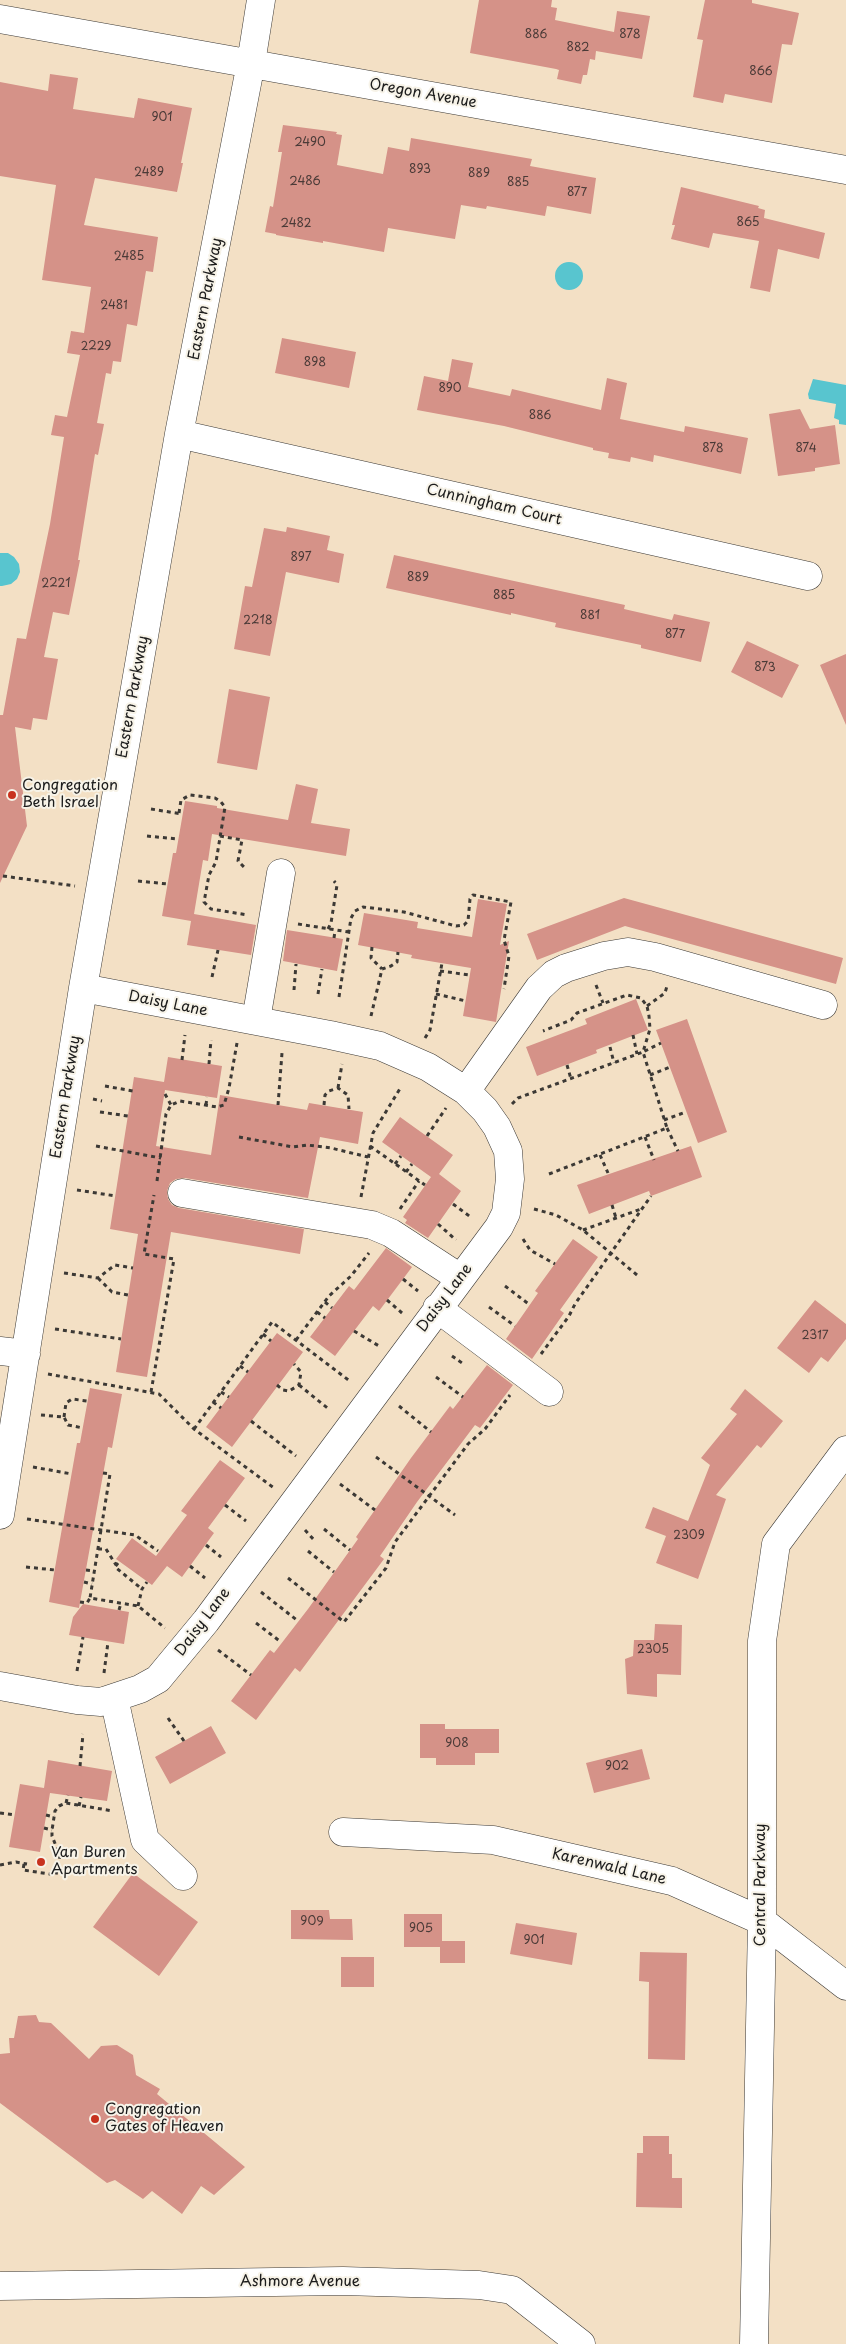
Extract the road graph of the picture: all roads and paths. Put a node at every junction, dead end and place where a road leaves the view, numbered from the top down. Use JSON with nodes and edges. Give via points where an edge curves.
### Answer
{"nodes":[{"id":1,"x":261,"y":0,"type":"edge"},
{"id":2,"x":0,"y":19,"type":"edge"},
{"id":3,"x":251,"y":63,"type":"junction"},
{"id":4,"x":846,"y":170,"type":"edge"},
{"id":5,"x":179,"y":434,"type":"junction"},
{"id":6,"x":808,"y":576,"type":"dead end"},
{"id":7,"x":150,"y":809,"type":"dead end"},
{"id":8,"x":147,"y":836,"type":"dead end"},
{"id":9,"x":220,"y":836,"type":"junction"},
{"id":10,"x":178,"y":839,"type":"dead end"},
{"id":11,"x":244,"y":867,"type":"dead end"},
{"id":12,"x":280,"y":873,"type":"dead end"},
{"id":13,"x":4,"y":876,"type":"dead end"},
{"id":14,"x":138,"y":881,"type":"dead end"},
{"id":15,"x":334,"y":881,"type":"dead end"},
{"id":16,"x":168,"y":884,"type":"dead end"},
{"id":17,"x":100,"y":890,"type":"junction"},
{"id":18,"x":272,"y":919,"type":"junction"},
{"id":19,"x":328,"y":929,"type":"junction"},
{"id":20,"x":335,"y":930,"type":"junction"},
{"id":21,"x":350,"y":932,"type":"junction"},
{"id":22,"x":334,"y":938,"type":"dead end"},
{"id":23,"x":372,"y":947,"type":"dead end"},
{"id":24,"x":218,"y":950,"type":"dead end"},
{"id":25,"x":398,"y":952,"type":"dead end"},
{"id":26,"x":442,"y":963,"type":"dead end"},
{"id":27,"x":296,"y":964,"type":"dead end"},
{"id":28,"x":322,"y":969,"type":"dead end"},
{"id":29,"x":382,"y":969,"type":"junction"},
{"id":30,"x":440,"y":971,"type":"junction"},
{"id":31,"x":470,"y":975,"type":"dead end"},
{"id":32,"x":212,"y":976,"type":"dead end"},
{"id":33,"x":83,"y":988,"type":"junction"},
{"id":34,"x":294,"y":990,"type":"dead end"},
{"id":35,"x":318,"y":994,"type":"dead end"},
{"id":36,"x":436,"y":994,"type":"junction"},
{"id":37,"x":339,"y":997,"type":"dead end"},
{"id":38,"x":466,"y":1000,"type":"dead end"},
{"id":39,"x":823,"y":1005,"type":"dead end"},
{"id":40,"x":256,"y":1020,"type":"junction"},
{"id":41,"x":509,"y":1030,"type":"junction"},
{"id":42,"x":185,"y":1035,"type":"dead end"},
{"id":43,"x":633,"y":1035,"type":"dead end"},
{"id":44,"x":351,"y":1039,"type":"junction"},
{"id":45,"x":211,"y":1040,"type":"dead end"},
{"id":46,"x":661,"y":1043,"type":"dead end"},
{"id":47,"x":610,"y":1047,"type":"dead end"},
{"id":48,"x":642,"y":1052,"type":"junction"},
{"id":49,"x":282,"y":1053,"type":"dead end"},
{"id":50,"x":399,"y":1054,"type":"junction"},
{"id":51,"x":637,"y":1054,"type":"junction"},
{"id":52,"x":182,"y":1060,"type":"dead end"},
{"id":53,"x":614,"y":1063,"type":"junction"},
{"id":54,"x":209,"y":1064,"type":"dead end"},
{"id":55,"x":567,"y":1065,"type":"dead end"},
{"id":56,"x":670,"y":1067,"type":"dead end"},
{"id":57,"x":650,"y":1075,"type":"junction"},
{"id":58,"x":571,"y":1079,"type":"junction"},
{"id":59,"x":105,"y":1086,"type":"dead end"},
{"id":60,"x":402,"y":1087,"type":"dead end"},
{"id":61,"x":464,"y":1090,"type":"junction"},
{"id":62,"x":132,"y":1091,"type":"dead end"},
{"id":63,"x":164,"y":1094,"type":"dead end"},
{"id":64,"x":207,"y":1096,"type":"dead end"},
{"id":65,"x":171,"y":1105,"type":"dead end"},
{"id":66,"x":206,"y":1105,"type":"dead end"},
{"id":67,"x":278,"y":1105,"type":"dead end"},
{"id":68,"x":324,"y":1105,"type":"dead end"},
{"id":69,"x":349,"y":1109,"type":"dead end"},
{"id":70,"x":485,"y":1110,"type":"junction"},
{"id":71,"x":100,"y":1112,"type":"dead end"},
{"id":72,"x":686,"y":1112,"type":"dead end"},
{"id":73,"x":128,"y":1116,"type":"dead end"},
{"id":74,"x":664,"y":1120,"type":"junction"},
{"id":75,"x":667,"y":1128,"type":"junction"},
{"id":76,"x":159,"y":1130,"type":"dead end"},
{"id":77,"x":164,"y":1130,"type":"dead end"},
{"id":78,"x":427,"y":1136,"type":"dead end"},
{"id":79,"x":239,"y":1137,"type":"dead end"},
{"id":80,"x":645,"y":1137,"type":"junction"},
{"id":81,"x":96,"y":1146,"type":"dead end"},
{"id":82,"x":370,"y":1146,"type":"junction"},
{"id":83,"x":678,"y":1151,"type":"dead end"},
{"id":84,"x":600,"y":1155,"type":"junction"},
{"id":85,"x":401,"y":1156,"type":"dead end"},
{"id":86,"x":368,"y":1157,"type":"junction"},
{"id":87,"x":161,"y":1158,"type":"dead end"},
{"id":88,"x":654,"y":1160,"type":"dead end"},
{"id":89,"x":395,"y":1164,"type":"junction"},
{"id":90,"x":412,"y":1164,"type":"dead end"},
{"id":91,"x":406,"y":1172,"type":"junction"},
{"id":92,"x":549,"y":1174,"type":"dead end"},
{"id":93,"x":608,"y":1174,"type":"dead end"},
{"id":94,"x":419,"y":1181,"type":"junction"},
{"id":95,"x":426,"y":1185,"type":"dead end"},
{"id":96,"x":52,"y":1186,"type":"junction"},
{"id":97,"x":182,"y":1193,"type":"dead end"},
{"id":98,"x":116,"y":1196,"type":"dead end"},
{"id":99,"x":651,"y":1196,"type":"dead end"},
{"id":100,"x":147,"y":1197,"type":"dead end"},
{"id":101,"x":154,"y":1198,"type":"dead end"},
{"id":102,"x":453,"y":1204,"type":"dead end"},
{"id":103,"x":612,"y":1206,"type":"dead end"},
{"id":104,"x":506,"y":1208,"type":"junction"},
{"id":105,"x":642,"y":1208,"type":"junction"},
{"id":106,"x":145,"y":1210,"type":"dead end"},
{"id":107,"x":152,"y":1210,"type":"dead end"},
{"id":108,"x":616,"y":1218,"type":"junction"},
{"id":109,"x":474,"y":1220,"type":"dead end"},
{"id":110,"x":358,"y":1222,"type":"junction"},
{"id":111,"x":438,"y":1224,"type":"dead end"},
{"id":112,"x":385,"y":1230,"type":"junction"},
{"id":113,"x":582,"y":1230,"type":"junction"},
{"id":114,"x":458,"y":1241,"type":"dead end"},
{"id":115,"x":612,"y":1252,"type":"junction"},
{"id":116,"x":555,"y":1264,"type":"dead end"},
{"id":117,"x":133,"y":1268,"type":"dead end"},
{"id":118,"x":74,"y":1274,"type":"dead end"},
{"id":119,"x":637,"y":1275,"type":"dead end"},
{"id":120,"x":98,"y":1278,"type":"junction"},
{"id":121,"x":460,"y":1278,"type":"junction"},
{"id":122,"x":403,"y":1279,"type":"dead end"},
{"id":123,"x":505,"y":1286,"type":"dead end"},
{"id":124,"x":128,"y":1295,"type":"dead end"},
{"id":125,"x":429,"y":1300,"type":"junction"},
{"id":126,"x":325,"y":1302,"type":"junction"},
{"id":127,"x":530,"y":1305,"type":"dead end"},
{"id":128,"x":489,"y":1307,"type":"dead end"},
{"id":129,"x":158,"y":1308,"type":"dead end"},
{"id":130,"x":332,"y":1308,"type":"dead end"},
{"id":131,"x":165,"y":1309,"type":"dead end"},
{"id":132,"x":317,"y":1312,"type":"junction"},
{"id":133,"x":324,"y":1318,"type":"dead end"},
{"id":134,"x":30,"y":1324,"type":"junction"},
{"id":135,"x":515,"y":1326,"type":"dead end"},
{"id":136,"x":263,"y":1334,"type":"junction"},
{"id":137,"x":121,"y":1339,"type":"dead end"},
{"id":138,"x":153,"y":1340,"type":"dead end"},
{"id":139,"x":272,"y":1340,"type":"dead end"},
{"id":140,"x":296,"y":1340,"type":"junction"},
{"id":141,"x":160,"y":1342,"type":"dead end"},
{"id":142,"x":16,"y":1358,"type":"edge"},
{"id":143,"x":294,"y":1364,"type":"dead end"},
{"id":144,"x":240,"y":1366,"type":"junction"},
{"id":145,"x":248,"y":1372,"type":"dead end"},
{"id":146,"x":525,"y":1374,"type":"junction"},
{"id":147,"x":436,"y":1377,"type":"dead end"},
{"id":148,"x":278,"y":1385,"type":"dead end"},
{"id":149,"x":299,"y":1385,"type":"junction"},
{"id":150,"x":378,"y":1388,"type":"junction"},
{"id":151,"x":221,"y":1392,"type":"junction"},
{"id":152,"x":549,"y":1392,"type":"dead end"},
{"id":153,"x":463,"y":1397,"type":"dead end"},
{"id":154,"x":229,"y":1398,"type":"dead end"},
{"id":155,"x":87,"y":1401,"type":"dead end"},
{"id":156,"x":213,"y":1402,"type":"junction"},
{"id":157,"x":221,"y":1408,"type":"dead end"},
{"id":158,"x":17,"y":1411,"type":"junction"},
{"id":159,"x":64,"y":1418,"type":"junction"},
{"id":160,"x":250,"y":1421,"type":"dead end"},
{"id":161,"x":350,"y":1425,"type":"junction"},
{"id":162,"x":83,"y":1428,"type":"dead end"},
{"id":163,"x":194,"y":1429,"type":"junction"},
{"id":164,"x":431,"y":1432,"type":"dead end"},
{"id":165,"x":846,"y":1450,"type":"edge"},
{"id":166,"x":376,"y":1457,"type":"dead end"},
{"id":167,"x":8,"y":1463,"type":"junction"},
{"id":168,"x":321,"y":1464,"type":"junction"},
{"id":169,"x":72,"y":1474,"type":"dead end"},
{"id":170,"x":103,"y":1474,"type":"dead end"},
{"id":171,"x":430,"y":1496,"type":"junction"},
{"id":172,"x":292,"y":1503,"type":"junction"},
{"id":173,"x":375,"y":1510,"type":"dead end"},
{"id":174,"x":0,"y":1515,"type":"edge"},
{"id":175,"x":455,"y":1515,"type":"dead end"},
{"id":176,"x":324,"y":1529,"type":"dead end"},
{"id":177,"x":100,"y":1531,"type":"junction"},
{"id":178,"x":206,"y":1545,"type":"dead end"},
{"id":179,"x":98,"y":1549,"type":"junction"},
{"id":180,"x":350,"y":1550,"type":"dead end"},
{"id":181,"x":158,"y":1551,"type":"dead end"},
{"id":182,"x":308,"y":1551,"type":"dead end"},
{"id":183,"x":235,"y":1561,"type":"junction"},
{"id":184,"x":190,"y":1566,"type":"dead end"},
{"id":185,"x":26,"y":1567,"type":"dead end"},
{"id":186,"x":55,"y":1570,"type":"dead end"},
{"id":187,"x":86,"y":1570,"type":"dead end"},
{"id":188,"x":94,"y":1571,"type":"junction"},
{"id":189,"x":334,"y":1572,"type":"dead end"},
{"id":190,"x":288,"y":1578,"type":"dead end"},
{"id":191,"x":208,"y":1580,"type":"dead end"},
{"id":192,"x":84,"y":1582,"type":"dead end"},
{"id":193,"x":147,"y":1582,"type":"dead end"},
{"id":194,"x":92,"y":1584,"type":"junction"},
{"id":195,"x":142,"y":1589,"type":"junction"},
{"id":196,"x":90,"y":1598,"type":"junction"},
{"id":197,"x":80,"y":1602,"type":"dead end"},
{"id":198,"x":121,"y":1603,"type":"junction"},
{"id":199,"x":138,"y":1606,"type":"junction"},
{"id":200,"x":119,"y":1610,"type":"dead end"},
{"id":201,"x":206,"y":1621,"type":"junction"},
{"id":202,"x":298,"y":1621,"type":"dead end"},
{"id":203,"x":256,"y":1623,"type":"dead end"},
{"id":204,"x":170,"y":1631,"type":"dead end"},
{"id":205,"x":83,"y":1637,"type":"dead end"},
{"id":206,"x":108,"y":1642,"type":"dead end"},
{"id":207,"x":282,"y":1642,"type":"dead end"},
{"id":208,"x":77,"y":1670,"type":"dead end"},
{"id":209,"x":251,"y":1675,"type":"dead end"},
{"id":210,"x":109,"y":1685,"type":"junction"},
{"id":211,"x":0,"y":1686,"type":"edge"},
{"id":212,"x":168,"y":1718,"type":"dead end"},
{"id":213,"x":83,"y":1734,"type":"dead end"},
{"id":214,"x":184,"y":1741,"type":"dead end"},
{"id":215,"x":80,"y":1766,"type":"dead end"},
{"id":216,"x":68,"y":1795,"type":"dead end"},
{"id":217,"x":81,"y":1797,"type":"dead end"},
{"id":218,"x":66,"y":1803,"type":"junction"},
{"id":219,"x":79,"y":1806,"type":"junction"},
{"id":220,"x":138,"y":1806,"type":"junction"},
{"id":221,"x":0,"y":1813,"type":"edge"},
{"id":222,"x":15,"y":1815,"type":"dead end"},
{"id":223,"x":46,"y":1815,"type":"dead end"},
{"id":224,"x":54,"y":1817,"type":"junction"},
{"id":225,"x":44,"y":1828,"type":"dead end"},
{"id":226,"x":52,"y":1830,"type":"junction"},
{"id":227,"x":342,"y":1832,"type":"dead end"},
{"id":228,"x":0,"y":1865,"type":"edge"},
{"id":229,"x":183,"y":1876,"type":"dead end"},
{"id":230,"x":762,"y":1920,"type":"junction"},
{"id":231,"x":846,"y":1986,"type":"edge"},
{"id":232,"x":0,"y":2286,"type":"edge"},
{"id":233,"x":581,"y":2344,"type":"edge"},
{"id":234,"x":754,"y":2344,"type":"edge"}],
"edges":[{"from":1,"to":3,"type":"street","name":"Eastern Parkway"},
{"from":2,"to":3,"type":"street","name":"Oregon Avenue"},
{"from":3,"to":4,"type":"street","name":"Oregon Avenue"},
{"from":3,"to":5,"type":"street","name":"Eastern Parkway"},
{"from":5,"to":6,"type":"street","name":"Cunningham Court"},
{"from":5,"to":17,"type":"street","name":"Eastern Parkway"},
{"from":7,"to":9,"type":"path","via":[[181,813],[180,800],[185,796],[215,798],[224,807]]},
{"from":8,"to":10,"type":"path"},
{"from":9,"to":11,"type":"path","via":[[242,840],[238,861]]},
{"from":9,"to":18,"type":"path","via":[[216,862],[206,884],[206,906]]},
{"from":12,"to":18,"type":"street"},
{"from":13,"to":17,"type":"path"},
{"from":14,"to":16,"type":"path"},
{"from":15,"to":19,"type":"path","via":[[337,886]]},
{"from":17,"to":33,"type":"street","name":"Eastern Parkway"},
{"from":18,"to":19,"type":"path"},
{"from":18,"to":40,"type":"street"},
{"from":19,"to":20,"type":"path"},
{"from":20,"to":21,"type":"path"},
{"from":20,"to":22,"type":"path"},
{"from":21,"to":37,"type":"path"},
{"from":21,"to":41,"type":"path","via":[[351,918],[363,907],[410,914],[456,926],[468,921],[473,895],[511,902],[504,940],[509,956],[500,1014]]},
{"from":23,"to":29,"type":"path","via":[[371,958]]},
{"from":24,"to":32,"type":"path"},
{"from":25,"to":29,"type":"path","via":[[397,962]]},
{"from":26,"to":30,"type":"path"},
{"from":27,"to":34,"type":"path"},
{"from":28,"to":35,"type":"path"},
{"from":29,"to":44,"type":"path","via":[[371,1016]]},
{"from":30,"to":31,"type":"path"},
{"from":30,"to":36,"type":"path"},
{"from":33,"to":40,"type":"street","name":"Daisy Lane"},
{"from":33,"to":96,"type":"street","name":"Eastern Parkway"},
{"from":36,"to":38,"type":"path"},
{"from":36,"to":50,"type":"path","via":[[430,1030],[423,1041]]},
{"from":39,"to":41,"type":"street","via":[[628,952],[581,962],[554,974],[539,988]]},
{"from":40,"to":44,"type":"street","name":"Daisy Lane"},
{"from":41,"to":48,"type":"path","via":[[520,1040],[564,1023],[577,1013],[634,995],[647,1006],[649,1016],[650,1029]]},
{"from":41,"to":61,"type":"street"},
{"from":42,"to":52,"type":"path"},
{"from":43,"to":51,"type":"path"},
{"from":44,"to":50,"type":"street","name":"Daisy Lane"},
{"from":45,"to":54,"type":"path"},
{"from":46,"to":48,"type":"path"},
{"from":47,"to":53,"type":"path"},
{"from":48,"to":51,"type":"path"},
{"from":48,"to":57,"type":"path"},
{"from":49,"to":67,"type":"path"},
{"from":50,"to":61,"type":"street","name":"Daisy Lane","via":[[428,1067]]},
{"from":51,"to":53,"type":"path"},
{"from":53,"to":58,"type":"path"},
{"from":55,"to":58,"type":"path"},
{"from":56,"to":57,"type":"path"},
{"from":57,"to":74,"type":"path"},
{"from":58,"to":70,"type":"path","via":[[518,1098],[511,1105]]},
{"from":59,"to":62,"type":"path"},
{"from":60,"to":82,"type":"path","via":[[373,1133]]},
{"from":61,"to":70,"type":"street","name":"Daisy Lane"},
{"from":61,"to":78,"type":"path"},
{"from":63,"to":65,"type":"path"},
{"from":64,"to":66,"type":"path"},
{"from":68,"to":69,"type":"path","via":[[325,1095],[338,1088],[348,1095]]},
{"from":70,"to":104,"type":"street","name":"Daisy Lane","via":[[508,1151],[510,1178]]},
{"from":71,"to":73,"type":"path"},
{"from":72,"to":74,"type":"path"},
{"from":74,"to":75,"type":"path"},
{"from":75,"to":80,"type":"path"},
{"from":75,"to":83,"type":"path"},
{"from":76,"to":77,"type":"path"},
{"from":79,"to":86,"type":"path","via":[[293,1147],[331,1148]]},
{"from":80,"to":84,"type":"path"},
{"from":80,"to":88,"type":"path"},
{"from":81,"to":87,"type":"path"},
{"from":82,"to":86,"type":"path"},
{"from":82,"to":89,"type":"path"},
{"from":84,"to":92,"type":"path"},
{"from":84,"to":93,"type":"path"},
{"from":85,"to":89,"type":"path"},
{"from":86,"to":110,"type":"path"},
{"from":89,"to":91,"type":"path"},
{"from":90,"to":91,"type":"path"},
{"from":91,"to":94,"type":"path"},
{"from":94,"to":95,"type":"path"},
{"from":94,"to":112,"type":"path"},
{"from":96,"to":98,"type":"path"},
{"from":96,"to":134,"type":"street","name":"Eastern Parkway"},
{"from":97,"to":110,"type":"street"},
{"from":99,"to":105,"type":"path"},
{"from":100,"to":101,"type":"path"},
{"from":102,"to":109,"type":"path"},
{"from":103,"to":108,"type":"path"},
{"from":104,"to":113,"type":"path","via":[[556,1215]]},
{"from":104,"to":116,"type":"path","via":[[530,1250]]},
{"from":104,"to":121,"type":"street","name":"Daisy Lane","via":[[499,1227]]},
{"from":105,"to":108,"type":"path"},
{"from":105,"to":115,"type":"path"},
{"from":106,"to":107,"type":"path"},
{"from":108,"to":113,"type":"path"},
{"from":110,"to":112,"type":"street"},
{"from":111,"to":114,"type":"path"},
{"from":112,"to":121,"type":"street"},
{"from":112,"to":126,"type":"path","via":[[358,1268]]},
{"from":113,"to":115,"type":"path"},
{"from":115,"to":119,"type":"path"},
{"from":115,"to":146,"type":"path"},
{"from":117,"to":120,"type":"path","via":[[114,1266]]},
{"from":118,"to":120,"type":"path"},
{"from":120,"to":124,"type":"path","via":[[112,1292]]},
{"from":121,"to":125,"type":"street","name":"Daisy Lane","via":[[454,1288]]},
{"from":122,"to":125,"type":"path"},
{"from":123,"to":127,"type":"path"},
{"from":125,"to":146,"type":"street"},
{"from":125,"to":150,"type":"street","name":"Daisy Lane"},
{"from":126,"to":130,"type":"path"},
{"from":126,"to":132,"type":"path"},
{"from":128,"to":135,"type":"path"},
{"from":129,"to":131,"type":"path"},
{"from":132,"to":133,"type":"path"},
{"from":132,"to":140,"type":"path"},
{"from":134,"to":137,"type":"path"},
{"from":134,"to":142,"type":"street","name":"Eastern Parkway"},
{"from":136,"to":139,"type":"path"},
{"from":136,"to":140,"type":"path","via":[[272,1322]]},
{"from":136,"to":144,"type":"path"},
{"from":138,"to":141,"type":"path"},
{"from":140,"to":150,"type":"path"},
{"from":142,"to":158,"type":"street","name":"Eastern Parkway"},
{"from":142,"to":163,"type":"path","via":[[159,1394]]},
{"from":143,"to":149,"type":"path","via":[[301,1372]]},
{"from":144,"to":145,"type":"path"},
{"from":144,"to":151,"type":"path"},
{"from":146,"to":152,"type":"street"},
{"from":146,"to":171,"type":"path"},
{"from":147,"to":153,"type":"path"},
{"from":148,"to":149,"type":"path","via":[[289,1391]]},
{"from":149,"to":161,"type":"path"},
{"from":150,"to":161,"type":"street","name":"Daisy Lane"},
{"from":150,"to":164,"type":"path"},
{"from":151,"to":154,"type":"path"},
{"from":151,"to":156,"type":"path"},
{"from":155,"to":159,"type":"path","via":[[66,1403]]},
{"from":156,"to":157,"type":"path"},
{"from":156,"to":163,"type":"path"},
{"from":158,"to":159,"type":"path"},
{"from":158,"to":167,"type":"street","name":"Eastern Parkway"},
{"from":159,"to":162,"type":"path","via":[[68,1425]]},
{"from":160,"to":168,"type":"path"},
{"from":161,"to":168,"type":"street","name":"Daisy Lane"},
{"from":163,"to":172,"type":"path"},
{"from":165,"to":230,"type":"street","name":"Central Parkway","via":[[776,1544],[762,1641]]},
{"from":166,"to":171,"type":"path"},
{"from":167,"to":169,"type":"path"},
{"from":167,"to":174,"type":"street","name":"Eastern Parkway"},
{"from":168,"to":172,"type":"street","name":"Daisy Lane"},
{"from":168,"to":173,"type":"path","via":[[341,1486]]},
{"from":170,"to":177,"type":"path","via":[[110,1474]]},
{"from":171,"to":175,"type":"path"},
{"from":171,"to":190,"type":"path","via":[[395,1542],[386,1568],[344,1622]]},
{"from":172,"to":183,"type":"street","name":"Daisy Lane"},
{"from":174,"to":177,"type":"path"},
{"from":176,"to":180,"type":"path"},
{"from":177,"to":179,"type":"path"},
{"from":177,"to":181,"type":"path","via":[[135,1535]]},
{"from":178,"to":183,"type":"path"},
{"from":179,"to":188,"type":"path"},
{"from":179,"to":195,"type":"path","via":[[106,1550],[117,1564],[115,1567]]},
{"from":182,"to":189,"type":"path"},
{"from":183,"to":201,"type":"street","name":"Daisy Lane"},
{"from":183,"to":202,"type":"path","via":[[262,1593]]},
{"from":184,"to":191,"type":"path"},
{"from":185,"to":186,"type":"path"},
{"from":187,"to":188,"type":"path"},
{"from":188,"to":194,"type":"path"},
{"from":192,"to":194,"type":"path"},
{"from":193,"to":195,"type":"path"},
{"from":194,"to":196,"type":"path"},
{"from":195,"to":199,"type":"path"},
{"from":196,"to":197,"type":"path","via":[[87,1603]]},
{"from":196,"to":198,"type":"path"},
{"from":198,"to":199,"type":"path"},
{"from":198,"to":200,"type":"path"},
{"from":199,"to":204,"type":"path"},
{"from":201,"to":209,"type":"path","via":[[218,1651]]},
{"from":201,"to":210,"type":"street","name":"Daisy Lane","via":[[158,1679],[140,1689]]},
{"from":203,"to":207,"type":"path"},
{"from":205,"to":208,"type":"path"},
{"from":206,"to":210,"type":"path"},
{"from":210,"to":211,"type":"street","name":"Daisy Lane","via":[[101,1702]]},
{"from":210,"to":220,"type":"street"},
{"from":212,"to":214,"type":"path"},
{"from":213,"to":215,"type":"path"},
{"from":216,"to":218,"type":"path"},
{"from":217,"to":219,"type":"path"},
{"from":218,"to":219,"type":"path"},
{"from":218,"to":224,"type":"path","via":[[59,1806]]},
{"from":219,"to":220,"type":"path","via":[[116,1812]]},
{"from":220,"to":229,"type":"street","via":[[145,1840]]},
{"from":221,"to":222,"type":"path"},
{"from":223,"to":224,"type":"path"},
{"from":224,"to":226,"type":"path"},
{"from":225,"to":226,"type":"path"},
{"from":226,"to":228,"type":"path","via":[[60,1856],[56,1875],[23,1870],[26,1864],[16,1862]]},
{"from":227,"to":230,"type":"street","name":"Karenwald Lane","via":[[492,1840],[672,1881]]},
{"from":230,"to":231,"type":"street","name":"Karenwald Lane"},
{"from":230,"to":234,"type":"street","name":"Central Parkway"},
{"from":232,"to":233,"type":"street","name":"Ashmore Avenue","via":[[343,2280],[479,2284],[512,2290]]}]}
